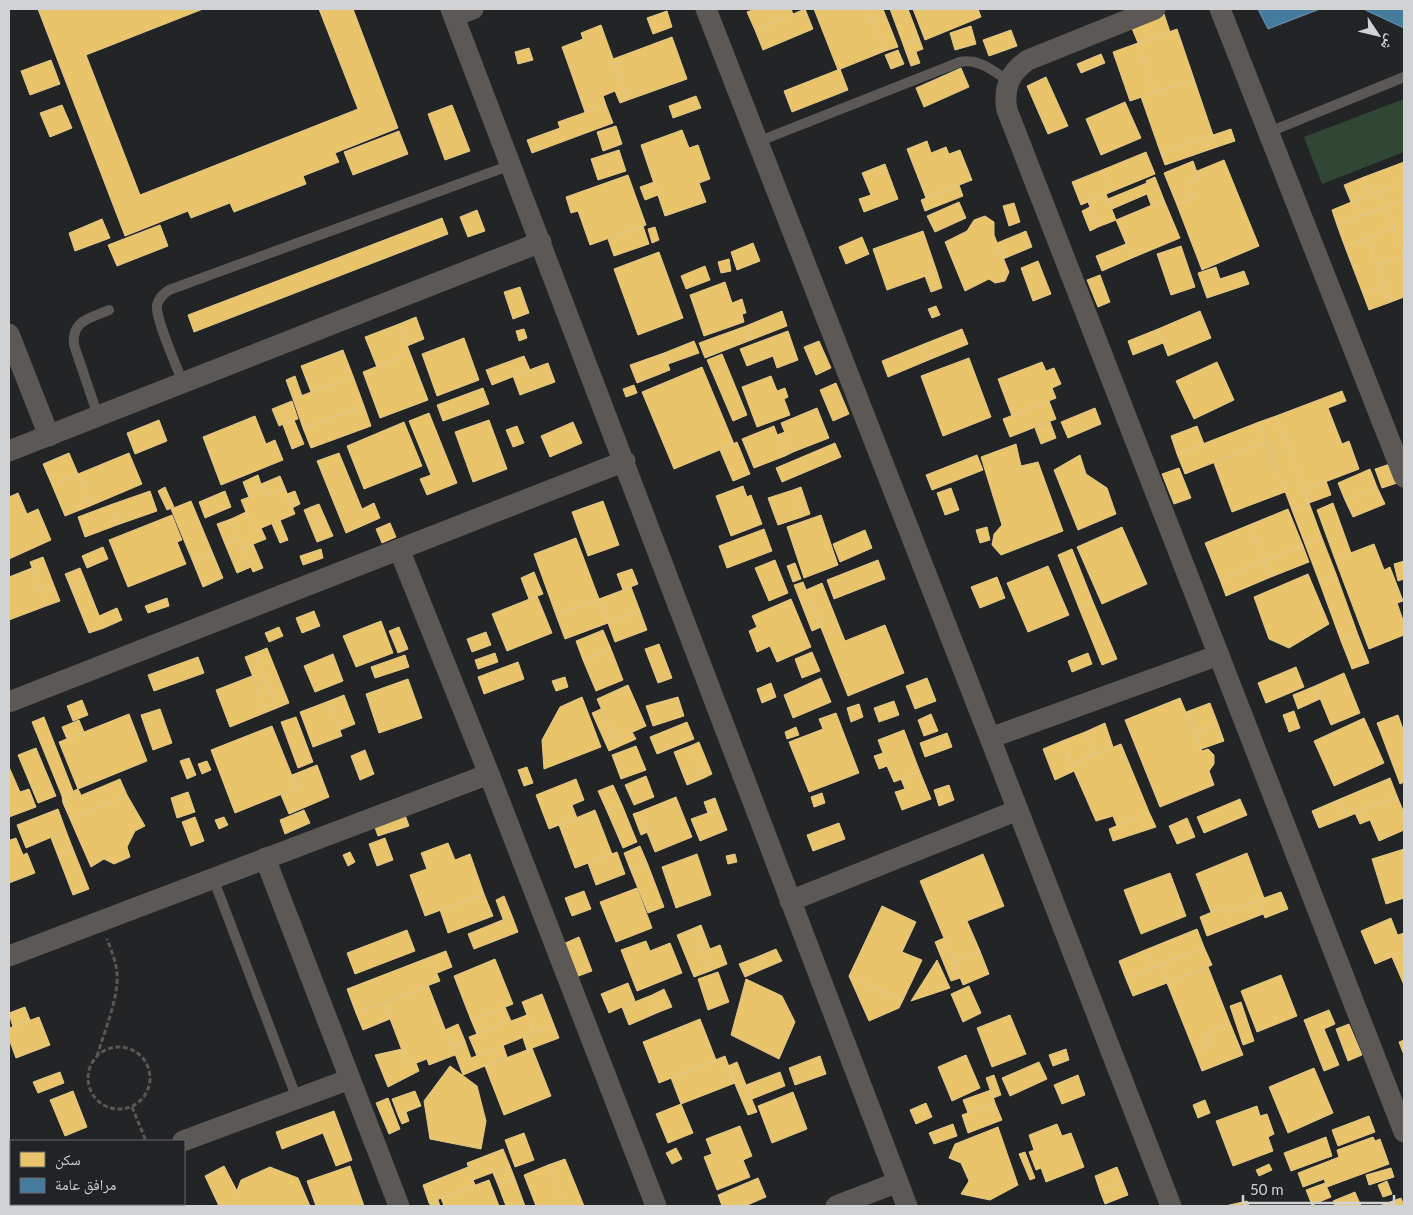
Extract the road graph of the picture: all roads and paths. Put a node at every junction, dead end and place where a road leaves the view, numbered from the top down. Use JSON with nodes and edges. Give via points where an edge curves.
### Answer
{"nodes":[{"id":1,"x":706,"y":9,"type":"edge"},
{"id":2,"x":1154,"y":9,"type":"edge"},
{"id":3,"x":1220,"y":9,"type":"edge"},
{"id":4,"x":460,"y":11,"type":"edge"},
{"id":5,"x":1404,"y":77,"type":"edge"},
{"id":6,"x":1009,"y":81,"type":"junction"},
{"id":7,"x":1269,"y":132,"type":"junction"},
{"id":8,"x":757,"y":142,"type":"junction"},
{"id":9,"x":511,"y":165,"type":"junction"},
{"id":10,"x":541,"y":242,"type":"junction"},
{"id":11,"x":109,"y":310,"type":"dead end"},
{"id":12,"x":9,"y":334,"type":"edge"},
{"id":13,"x":183,"y":382,"type":"junction"},
{"id":14,"x":98,"y":416,"type":"junction"},
{"id":15,"x":49,"y":436,"type":"junction"},
{"id":16,"x":9,"y":451,"type":"edge"},
{"id":17,"x":625,"y":461,"type":"junction"},
{"id":18,"x":1404,"y":477,"type":"edge"},
{"id":19,"x":399,"y":550,"type":"junction"},
{"id":20,"x":1219,"y":655,"type":"junction"},
{"id":21,"x":9,"y":702,"type":"edge"},
{"id":22,"x":990,"y":738,"type":"junction"},
{"id":23,"x":489,"y":774,"type":"junction"},
{"id":24,"x":1018,"y":810,"type":"junction"},
{"id":25,"x":266,"y":858,"type":"junction"},
{"id":26,"x":213,"y":878,"type":"junction"},
{"id":27,"x":790,"y":901,"type":"junction"},
{"id":28,"x":101,"y":921,"type":"junction"},
{"id":29,"x":9,"y":956,"type":"edge"},
{"id":30,"x":97,"y":1057,"type":"junction"},
{"id":31,"x":350,"y":1078,"type":"junction"},
{"id":32,"x":296,"y":1099,"type":"junction"},
{"id":33,"x":132,"y":1107,"type":"junction"},
{"id":34,"x":1404,"y":1132,"type":"edge"},
{"id":35,"x":146,"y":1140,"type":"edge"},
{"id":36,"x":185,"y":1140,"type":"edge"},
{"id":37,"x":898,"y":1182,"type":"junction"},
{"id":38,"x":399,"y":1206,"type":"edge"},
{"id":39,"x":656,"y":1206,"type":"edge"},
{"id":40,"x":836,"y":1206,"type":"edge"},
{"id":41,"x":907,"y":1206,"type":"edge"},
{"id":42,"x":1171,"y":1206,"type":"edge"}],
"edges":[{"from":1,"to":8,"type":"street"},
{"from":2,"to":6,"type":"street","via":[[1028,60]]},
{"from":3,"to":7,"type":"street"},
{"from":4,"to":9,"type":"street"},
{"from":5,"to":7,"type":"lane"},
{"from":6,"to":8,"type":"lane","via":[[978,62],[960,62]]},
{"from":6,"to":20,"type":"street","via":[[1007,110]]},
{"from":7,"to":18,"type":"street"},
{"from":8,"to":22,"type":"street"},
{"from":9,"to":10,"type":"street"},
{"from":9,"to":13,"type":"lane","via":[[169,290],[158,304],[158,316]]},
{"from":10,"to":13,"type":"street"},
{"from":10,"to":17,"type":"street"},
{"from":11,"to":14,"type":"lane","via":[[82,322],[73,338]]},
{"from":12,"to":15,"type":"street"},
{"from":13,"to":14,"type":"street"},
{"from":14,"to":15,"type":"street"},
{"from":15,"to":16,"type":"street"},
{"from":17,"to":19,"type":"street"},
{"from":17,"to":27,"type":"street"},
{"from":19,"to":21,"type":"street"},
{"from":19,"to":23,"type":"street"},
{"from":20,"to":22,"type":"street"},
{"from":20,"to":34,"type":"street"},
{"from":22,"to":24,"type":"street"},
{"from":23,"to":25,"type":"street"},
{"from":23,"to":39,"type":"street"},
{"from":24,"to":27,"type":"street"},
{"from":24,"to":42,"type":"street"},
{"from":25,"to":26,"type":"street"},
{"from":25,"to":31,"type":"street"},
{"from":26,"to":28,"type":"street"},
{"from":26,"to":32,"type":"lane"},
{"from":27,"to":37,"type":"street"},
{"from":28,"to":29,"type":"street"},
{"from":28,"to":30,"type":"path","via":[[115,960],[117,982]]},
{"from":30,"to":33,"type":"path","via":[[88,1073],[88,1083],[96,1100],[113,1109]]},
{"from":30,"to":33,"type":"path","via":[[104,1051],[122,1047],[145,1060],[149,1068],[149,1087],[146,1095]]},
{"from":31,"to":32,"type":"street"},
{"from":31,"to":38,"type":"street"},
{"from":32,"to":36,"type":"street"},
{"from":33,"to":35,"type":"path"},
{"from":37,"to":40,"type":"street"},
{"from":37,"to":41,"type":"street"}]}
